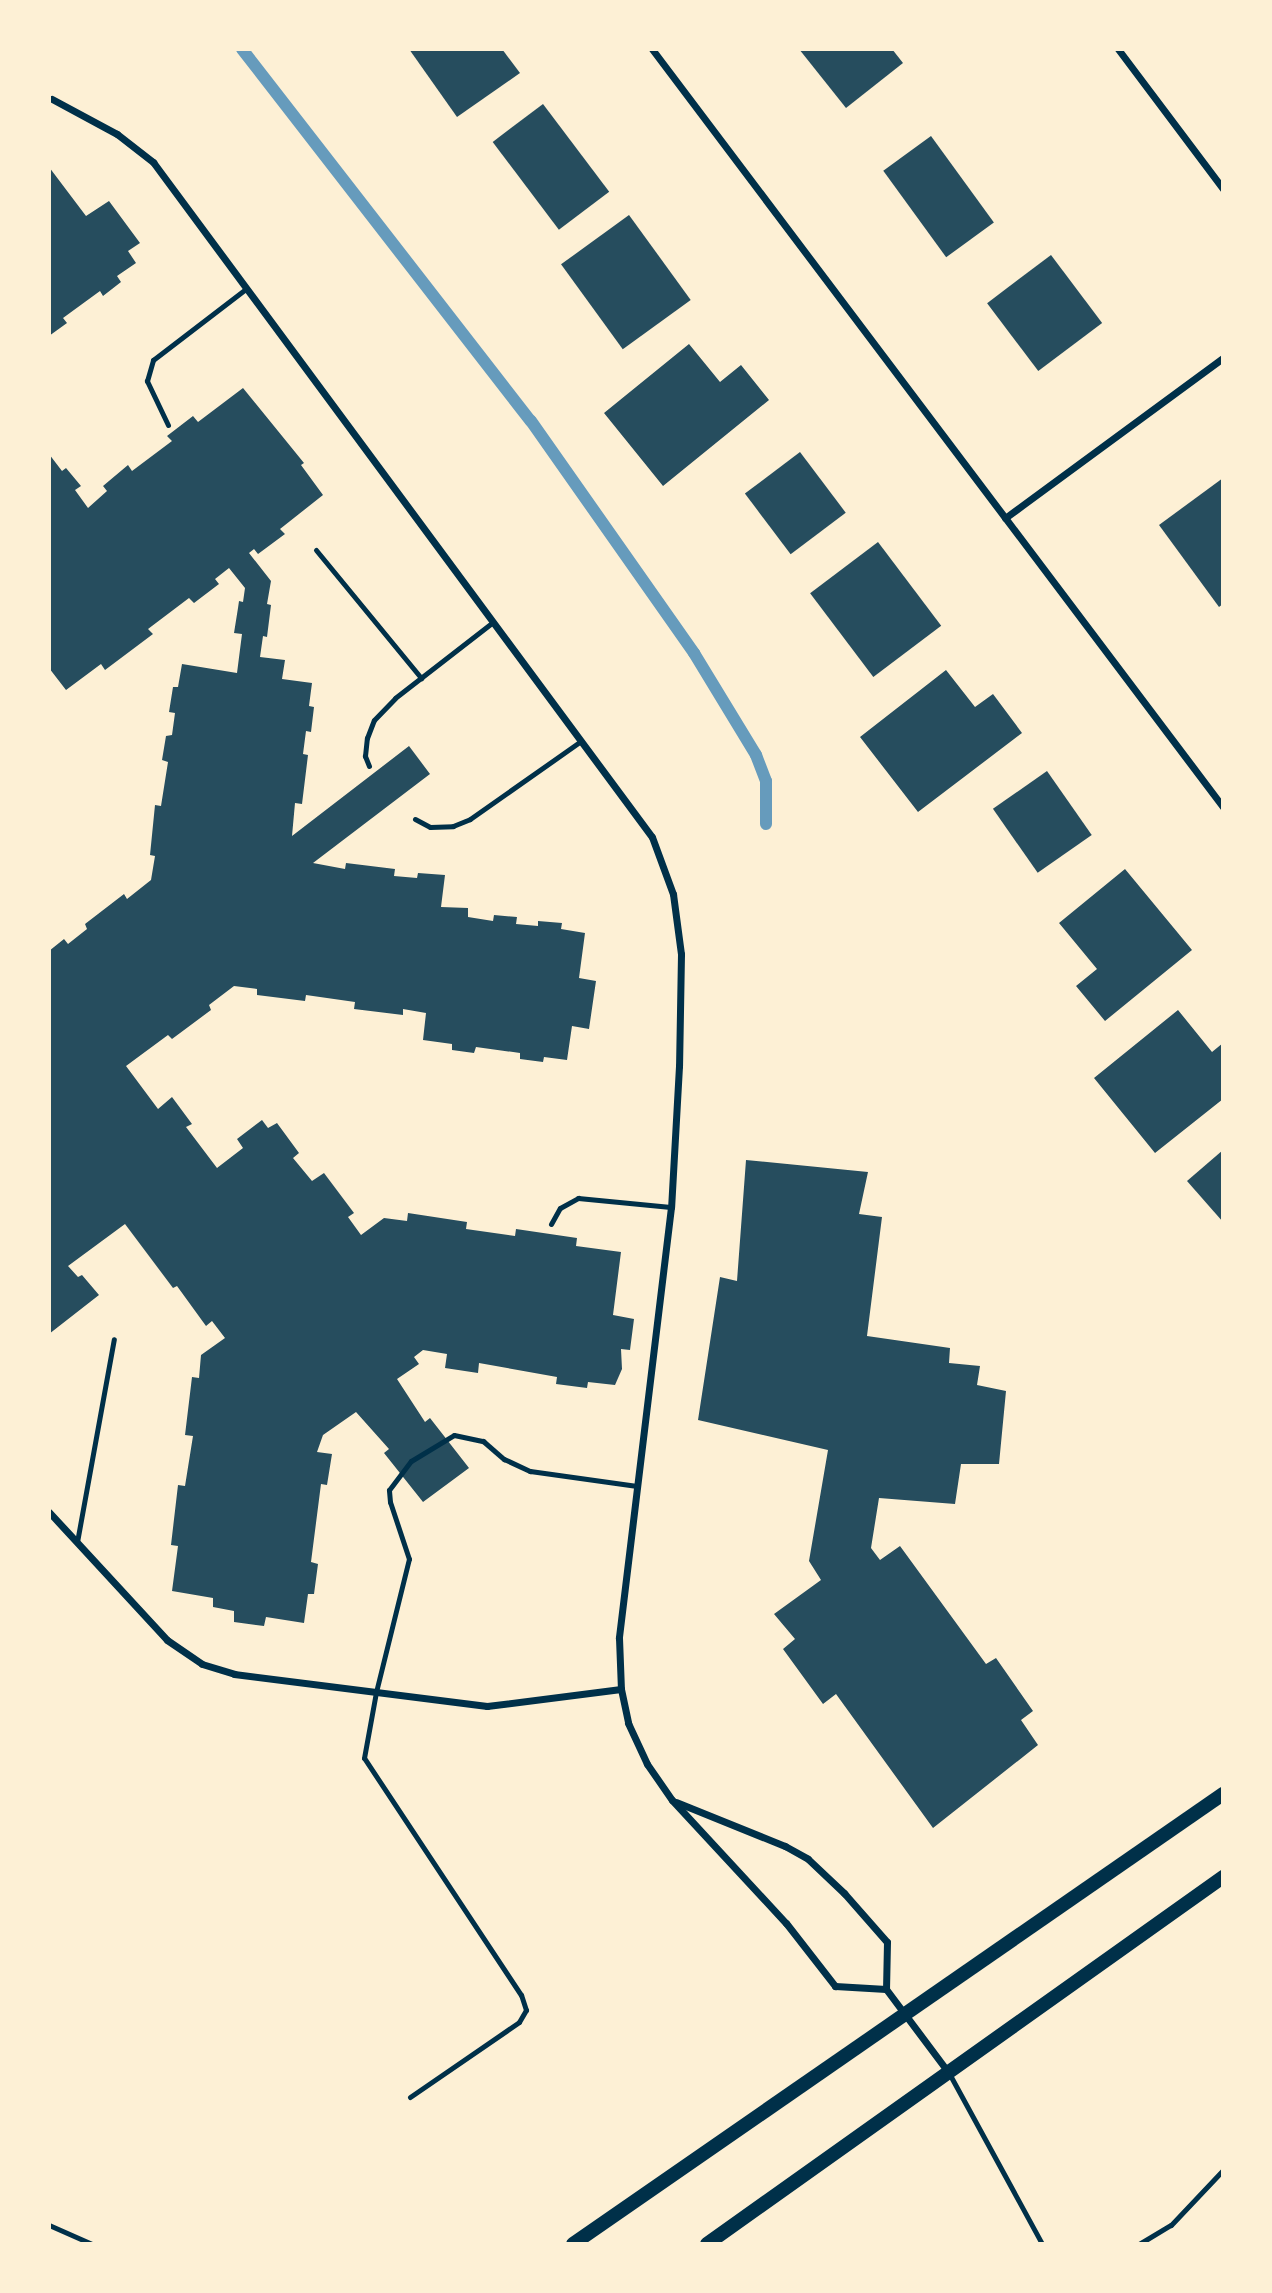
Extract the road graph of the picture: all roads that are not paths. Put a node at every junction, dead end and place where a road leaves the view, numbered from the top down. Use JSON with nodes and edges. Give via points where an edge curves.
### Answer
{"nodes":[{"id":1,"x":652,"y":49,"type":"edge"},
{"id":2,"x":1118,"y":49,"type":"edge"},
{"id":3,"x":50,"y":97,"type":"edge"},
{"id":4,"x":1223,"y":189,"type":"edge"},
{"id":5,"x":247,"y":288,"type":"junction"},
{"id":6,"x":1223,"y":358,"type":"edge"},
{"id":7,"x":168,"y":425,"type":"dead end"},
{"id":8,"x":1005,"y":518,"type":"junction"},
{"id":9,"x":316,"y":550,"type":"dead end"},
{"id":10,"x":493,"y":622,"type":"junction"},
{"id":11,"x":421,"y":678,"type":"junction"},
{"id":12,"x":581,"y":741,"type":"junction"},
{"id":13,"x":369,"y":766,"type":"dead end"},
{"id":14,"x":1223,"y":807,"type":"edge"},
{"id":15,"x":415,"y":820,"type":"dead end"},
{"id":16,"x":671,"y":1207,"type":"junction"},
{"id":17,"x":551,"y":1224,"type":"dead end"},
{"id":18,"x":114,"y":1339,"type":"dead end"},
{"id":19,"x":637,"y":1486,"type":"junction"},
{"id":20,"x":49,"y":1512,"type":"edge"},
{"id":21,"x":77,"y":1542,"type":"junction"},
{"id":22,"x":621,"y":1689,"type":"junction"},
{"id":23,"x":376,"y":1692,"type":"junction"},
{"id":24,"x":1223,"y":1794,"type":"edge"},
{"id":25,"x":672,"y":1800,"type":"junction"},
{"id":26,"x":1223,"y":1877,"type":"edge"},
{"id":27,"x":886,"y":1989,"type":"junction"},
{"id":28,"x":906,"y":2015,"type":"junction"},
{"id":29,"x":948,"y":2072,"type":"junction"},
{"id":30,"x":410,"y":2097,"type":"dead end"},
{"id":31,"x":1223,"y":2170,"type":"edge"},
{"id":32,"x":49,"y":2224,"type":"edge"},
{"id":33,"x":92,"y":2244,"type":"edge"},
{"id":34,"x":573,"y":2244,"type":"edge"},
{"id":35,"x":707,"y":2244,"type":"edge"},
{"id":36,"x":1042,"y":2244,"type":"edge"},
{"id":37,"x":1139,"y":2244,"type":"edge"}],
"edges":[{"from":1,"to":8,"type":"street"},
{"from":2,"to":4,"type":"street"},
{"from":3,"to":5,"type":"street","via":[[117,134],[153,162]]},
{"from":5,"to":7,"type":"lane","via":[[153,360],[147,382]]},
{"from":5,"to":10,"type":"street"},
{"from":6,"to":8,"type":"street"},
{"from":8,"to":14,"type":"street"},
{"from":9,"to":11,"type":"lane"},
{"from":10,"to":11,"type":"lane"},
{"from":10,"to":12,"type":"street"},
{"from":11,"to":13,"type":"lane","via":[[374,720],[365,755]]},
{"from":12,"to":15,"type":"lane","via":[[470,819],[453,826],[430,827]]},
{"from":12,"to":16,"type":"street","via":[[652,837],[673,894],[681,954]]},
{"from":16,"to":17,"type":"lane","via":[[578,1198],[560,1208]]},
{"from":16,"to":19,"type":"street"},
{"from":18,"to":21,"type":"lane"},
{"from":19,"to":22,"type":"street","via":[[619,1638]]},
{"from":19,"to":23,"type":"lane","via":[[530,1471],[504,1459],[483,1441],[454,1435],[411,1461],[389,1490],[408,1559]]},
{"from":20,"to":21,"type":"street"},
{"from":21,"to":23,"type":"street","via":[[167,1640],[202,1664],[233,1674]]},
{"from":22,"to":23,"type":"street","via":[[487,1706]]},
{"from":22,"to":25,"type":"street","via":[[628,1723],[647,1764]]},
{"from":23,"to":30,"type":"lane","via":[[364,1758],[522,1995],[526,2010],[519,2022]]},
{"from":24,"to":28,"type":"main road"},
{"from":25,"to":27,"type":"street","via":[[786,1923],[835,1986]]},
{"from":25,"to":27,"type":"street","via":[[808,1858],[887,1942]]},
{"from":26,"to":29,"type":"main road"},
{"from":27,"to":28,"type":"street"},
{"from":28,"to":29,"type":"street"},
{"from":28,"to":34,"type":"main road"},
{"from":29,"to":35,"type":"main road"},
{"from":29,"to":36,"type":"lane"},
{"from":31,"to":37,"type":"lane","via":[[1171,2225]]},
{"from":32,"to":33,"type":"lane"}]}
